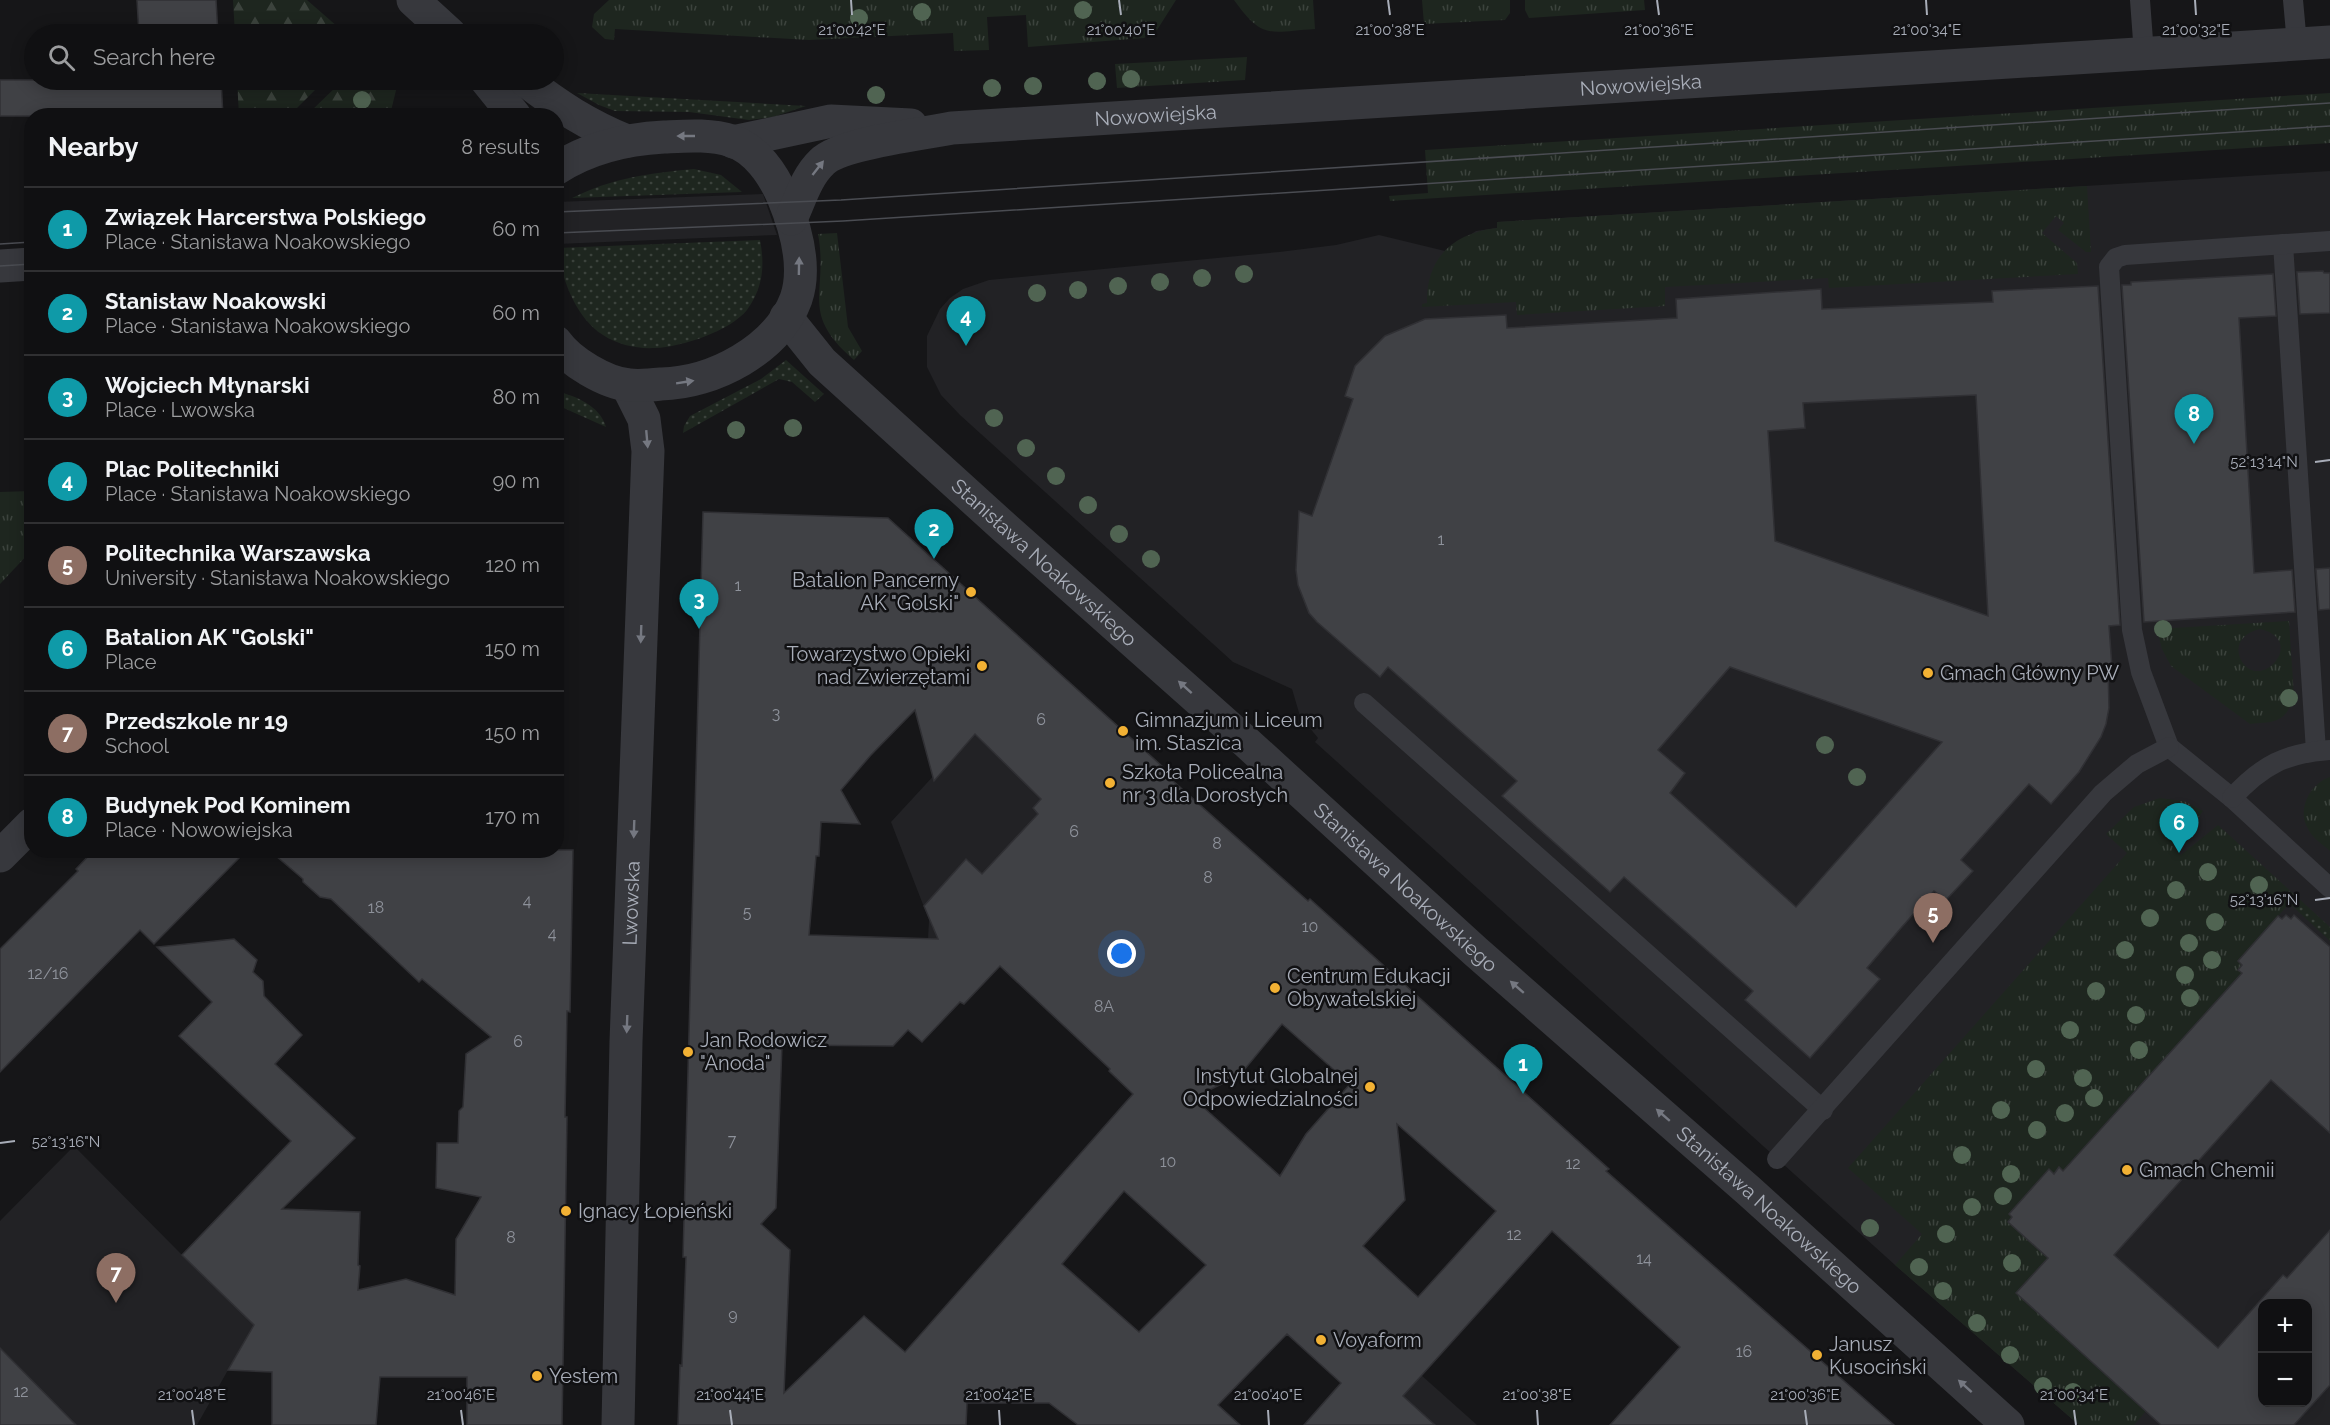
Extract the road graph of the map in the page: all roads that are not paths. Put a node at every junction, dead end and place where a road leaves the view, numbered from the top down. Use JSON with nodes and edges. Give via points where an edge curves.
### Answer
{"nodes":[{"id":1,"x":413,"y":0,"type":"edge"},
{"id":2,"x":2140,"y":0,"type":"edge"},
{"id":3,"x":2293,"y":0,"type":"edge"},
{"id":4,"x":440,"y":24,"type":"edge"},
{"id":5,"x":2330,"y":42,"type":"edge"},
{"id":6,"x":2297,"y":44,"type":"junction"},
{"id":7,"x":2144,"y":54,"type":"junction"},
{"id":8,"x":494,"y":90,"type":"edge"},
{"id":9,"x":538,"y":90,"type":"edge"},
{"id":10,"x":509,"y":108,"type":"edge"},
{"id":11,"x":561,"y":108,"type":"edge"},
{"id":12,"x":564,"y":110,"type":"edge"},
{"id":13,"x":952,"y":128,"type":"junction"},
{"id":14,"x":627,"y":141,"type":"junction"},
{"id":15,"x":733,"y":142,"type":"junction"},
{"id":16,"x":564,"y":164,"type":"edge"},
{"id":17,"x":791,"y":219,"type":"junction"},
{"id":18,"x":2330,"y":241,"type":"edge"},
{"id":19,"x":2283,"y":244,"type":"junction"},
{"id":20,"x":24,"y":264,"type":"edge"},
{"id":21,"x":0,"y":266,"type":"edge"},
{"id":22,"x":786,"y":316,"type":"junction"},
{"id":23,"x":564,"y":351,"type":"edge"},
{"id":24,"x":627,"y":385,"type":"junction"},
{"id":25,"x":1364,"y":703,"type":"dead end"},
{"id":26,"x":2169,"y":747,"type":"junction"},
{"id":27,"x":2323,"y":751,"type":"edge"},
{"id":28,"x":2232,"y":798,"type":"junction"},
{"id":29,"x":24,"y":832,"type":"edge"},
{"id":30,"x":0,"y":856,"type":"edge"},
{"id":31,"x":2330,"y":888,"type":"edge"},
{"id":32,"x":1823,"y":1110,"type":"junction"},
{"id":33,"x":1778,"y":1159,"type":"dead end"},
{"id":34,"x":618,"y":1425,"type":"edge"},
{"id":35,"x":2008,"y":1425,"type":"edge"}],
"edges":[{"from":1,"to":4,"type":"street"},
{"from":2,"to":7,"type":"lane"},
{"from":3,"to":6,"type":"lane"},
{"from":5,"to":6,"type":"street","name":"Nowowiejska"},
{"from":6,"to":7,"type":"street","name":"Nowowiejska"},
{"from":7,"to":13,"type":"street","name":"Nowowiejska"},
{"from":8,"to":10,"type":"street"},
{"from":9,"to":11,"type":"street"},
{"from":12,"to":14,"type":"street"},
{"from":13,"to":15,"type":"street","name":"Nowowiejska","via":[[831,121]]},
{"from":17,"to":13,"type":"street","name":"Nowowiejska","one_way":true,"via":[[805,186],[822,161],[835,153]]},
{"from":15,"to":14,"type":"street","one_way":true,"via":[[686,136]]},
{"from":14,"to":16,"type":"street"},
{"from":15,"to":17,"type":"street","via":[[768,170]]},
{"from":22,"to":17,"type":"street","one_way":true,"via":[[796,298],[799,279],[799,255]]},
{"from":18,"to":19,"type":"lane"},
{"from":19,"to":26,"type":"lane","via":[[2125,255],[2109,267],[2131,627],[2141,672]]},
{"from":19,"to":27,"type":"lane"},
{"from":20,"to":21,"type":"street"},
{"from":24,"to":22,"type":"street","one_way":true,"via":[[694,381],[753,351],[773,336]]},
{"from":35,"to":22,"type":"street","name":"Stanisława Noakowskiego","one_way":true,"via":[[822,362]]},
{"from":23,"to":24,"type":"street","via":[[585,369]]},
{"from":24,"to":34,"type":"street","name":"Lwowska","one_way":true,"via":[[644,419],[648,451],[626,1042]]},
{"from":25,"to":32,"type":"lane"},
{"from":26,"to":28,"type":"lane"},
{"from":26,"to":32,"type":"lane","via":[[2137,764],[2103,793]]},
{"from":27,"to":28,"type":"lane","via":[[2302,753],[2266,767]]},
{"from":28,"to":31,"type":"lane"},
{"from":29,"to":30,"type":"street"},
{"from":32,"to":33,"type":"lane"}]}
